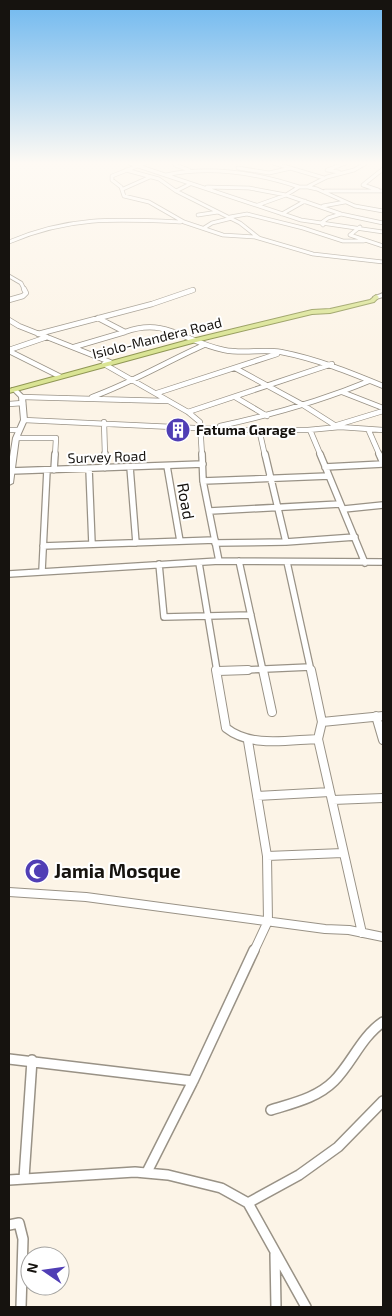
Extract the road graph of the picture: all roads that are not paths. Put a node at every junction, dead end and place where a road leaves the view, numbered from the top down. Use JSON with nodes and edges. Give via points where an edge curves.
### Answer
{"nodes":[{"id":1,"x":58,"y":224,"type":"edge"},
{"id":2,"x":192,"y":224,"type":"edge"},
{"id":3,"x":210,"y":224,"type":"edge"},
{"id":4,"x":244,"y":224,"type":"edge"},
{"id":5,"x":286,"y":224,"type":"edge"},
{"id":6,"x":323,"y":225,"type":"edge"},
{"id":7,"x":332,"y":226,"type":"junction"},
{"id":8,"x":360,"y":227,"type":"junction"},
{"id":9,"x":204,"y":228,"type":"junction"},
{"id":10,"x":303,"y":228,"type":"junction"},
{"id":11,"x":383,"y":232,"type":"edge"},
{"id":12,"x":260,"y":239,"type":"junction"},
{"id":13,"x":9,"y":241,"type":"edge"},
{"id":14,"x":364,"y":242,"type":"junction"},
{"id":15,"x":383,"y":246,"type":"edge"},
{"id":16,"x":383,"y":262,"type":"edge"},
{"id":17,"x":9,"y":276,"type":"edge"},
{"id":18,"x":193,"y":290,"type":"dead end"},
{"id":19,"x":380,"y":296,"type":"edge"},
{"id":20,"x":9,"y":300,"type":"edge"},
{"id":21,"x":98,"y":318,"type":"junction"},
{"id":22,"x":9,"y":320,"type":"edge"},
{"id":23,"x":125,"y":332,"type":"junction"},
{"id":24,"x":38,"y":334,"type":"junction"},
{"id":25,"x":47,"y":337,"type":"junction"},
{"id":26,"x":194,"y":340,"type":"junction"},
{"id":27,"x":204,"y":345,"type":"junction"},
{"id":28,"x":74,"y":347,"type":"junction"},
{"id":29,"x":9,"y":351,"type":"edge"},
{"id":30,"x":280,"y":352,"type":"junction"},
{"id":31,"x":107,"y":363,"type":"junction"},
{"id":32,"x":332,"y":364,"type":"junction"},
{"id":33,"x":235,"y":368,"type":"junction"},
{"id":34,"x":59,"y":376,"type":"junction"},
{"id":35,"x":133,"y":380,"type":"junction"},
{"id":36,"x":369,"y":381,"type":"junction"},
{"id":37,"x":269,"y":386,"type":"junction"},
{"id":38,"x":383,"y":386,"type":"edge"},
{"id":39,"x":10,"y":390,"type":"edge"},
{"id":40,"x":342,"y":392,"type":"junction"},
{"id":41,"x":157,"y":393,"type":"junction"},
{"id":42,"x":235,"y":397,"type":"junction"},
{"id":43,"x":86,"y":398,"type":"junction"},
{"id":44,"x":22,"y":400,"type":"junction"},
{"id":45,"x":168,"y":401,"type":"junction"},
{"id":46,"x":9,"y":404,"type":"edge"},
{"id":47,"x":302,"y":405,"type":"junction"},
{"id":48,"x":383,"y":410,"type":"edge"},
{"id":49,"x":188,"y":412,"type":"junction"},
{"id":50,"x":268,"y":416,"type":"junction"},
{"id":51,"x":24,"y":420,"type":"junction"},
{"id":52,"x":104,"y":422,"type":"junction"},
{"id":53,"x":336,"y":426,"type":"junction"},
{"id":54,"x":200,"y":428,"type":"junction"},
{"id":55,"x":210,"y":428,"type":"junction"},
{"id":56,"x":9,"y":430,"type":"edge"},
{"id":57,"x":19,"y":430,"type":"junction"},
{"id":58,"x":259,"y":430,"type":"junction"},
{"id":59,"x":310,"y":430,"type":"junction"},
{"id":60,"x":369,"y":431,"type":"junction"},
{"id":61,"x":381,"y":431,"type":"edge"},
{"id":62,"x":16,"y":438,"type":"junction"},
{"id":63,"x":203,"y":464,"type":"junction"},
{"id":64,"x":383,"y":464,"type":"edge"},
{"id":65,"x":167,"y":466,"type":"junction"},
{"id":66,"x":130,"y":467,"type":"junction"},
{"id":67,"x":325,"y":467,"type":"junction"},
{"id":68,"x":105,"y":468,"type":"junction"},
{"id":69,"x":89,"y":469,"type":"junction"},
{"id":70,"x":47,"y":470,"type":"junction"},
{"id":71,"x":54,"y":470,"type":"junction"},
{"id":72,"x":11,"y":472,"type":"junction"},
{"id":73,"x":328,"y":476,"type":"junction"},
{"id":74,"x":270,"y":477,"type":"junction"},
{"id":75,"x":204,"y":481,"type":"junction"},
{"id":76,"x":9,"y":483,"type":"edge"},
{"id":77,"x":383,"y":505,"type":"edge"},
{"id":78,"x":279,"y":506,"type":"junction"},
{"id":79,"x":342,"y":507,"type":"junction"},
{"id":80,"x":210,"y":511,"type":"junction"},
{"id":81,"x":355,"y":538,"type":"junction"},
{"id":82,"x":180,"y":541,"type":"junction"},
{"id":83,"x":215,"y":542,"type":"junction"},
{"id":84,"x":286,"y":542,"type":"junction"},
{"id":85,"x":136,"y":543,"type":"junction"},
{"id":86,"x":92,"y":544,"type":"junction"},
{"id":87,"x":43,"y":546,"type":"junction"},
{"id":88,"x":219,"y":561,"type":"junction"},
{"id":89,"x":239,"y":561,"type":"junction"},
{"id":90,"x":287,"y":562,"type":"junction"},
{"id":91,"x":383,"y":562,"type":"edge"},
{"id":92,"x":199,"y":563,"type":"junction"},
{"id":93,"x":366,"y":563,"type":"junction"},
{"id":94,"x":159,"y":564,"type":"junction"},
{"id":95,"x":42,"y":571,"type":"junction"},
{"id":96,"x":9,"y":574,"type":"edge"},
{"id":97,"x":251,"y":615,"type":"junction"},
{"id":98,"x":208,"y":617,"type":"junction"},
{"id":99,"x":310,"y":667,"type":"junction"},
{"id":100,"x":264,"y":669,"type":"junction"},
{"id":101,"x":218,"y":671,"type":"junction"},
{"id":102,"x":272,"y":712,"type":"dead end"},
{"id":103,"x":379,"y":716,"type":"edge"},
{"id":104,"x":322,"y":722,"type":"junction"},
{"id":105,"x":318,"y":739,"type":"junction"},
{"id":106,"x":383,"y":740,"type":"edge"},
{"id":107,"x":248,"y":741,"type":"junction"},
{"id":108,"x":257,"y":796,"type":"junction"},
{"id":109,"x":331,"y":796,"type":"junction"},
{"id":110,"x":383,"y":798,"type":"edge"},
{"id":111,"x":343,"y":853,"type":"junction"},
{"id":112,"x":267,"y":856,"type":"junction"},
{"id":113,"x":9,"y":892,"type":"edge"},
{"id":114,"x":268,"y":921,"type":"junction"},
{"id":115,"x":362,"y":932,"type":"junction"},
{"id":116,"x":383,"y":937,"type":"edge"},
{"id":117,"x":383,"y":1022,"type":"edge"},
{"id":118,"x":9,"y":1059,"type":"edge"},
{"id":119,"x":32,"y":1060,"type":"junction"},
{"id":120,"x":193,"y":1081,"type":"junction"},
{"id":121,"x":383,"y":1101,"type":"edge"},
{"id":122,"x":271,"y":1110,"type":"dead end"},
{"id":123,"x":147,"y":1172,"type":"junction"},
{"id":124,"x":24,"y":1178,"type":"junction"},
{"id":125,"x":9,"y":1180,"type":"edge"},
{"id":126,"x":248,"y":1203,"type":"junction"},
{"id":127,"x":9,"y":1225,"type":"edge"},
{"id":128,"x":274,"y":1251,"type":"junction"},
{"id":129,"x":21,"y":1307,"type":"edge"},
{"id":130,"x":276,"y":1307,"type":"edge"},
{"id":131,"x":306,"y":1307,"type":"edge"}],
"edges":[{"from":1,"to":13,"type":"street"},
{"from":2,"to":9,"type":"street"},
{"from":3,"to":9,"type":"street"},
{"from":4,"to":12,"type":"street"},
{"from":5,"to":10,"type":"street"},
{"from":6,"to":7,"type":"street"},
{"from":7,"to":8,"type":"street"},
{"from":7,"to":10,"type":"street"},
{"from":8,"to":11,"type":"street"},
{"from":8,"to":14,"type":"street","via":[[350,234]]},
{"from":9,"to":12,"type":"street","via":[[237,238]]},
{"from":10,"to":14,"type":"street","via":[[343,241]]},
{"from":12,"to":16,"type":"street","via":[[313,254]]},
{"from":14,"to":15,"type":"street"},
{"from":17,"to":20,"type":"street","via":[[26,292]]},
{"from":18,"to":21,"type":"street"},
{"from":19,"to":26,"type":"highway","name":"Isiolo-Mandera Road","via":[[330,311],[312,312]]},
{"from":21,"to":23,"type":"street"},
{"from":21,"to":24,"type":"street"},
{"from":22,"to":24,"type":"street"},
{"from":23,"to":26,"type":"street","via":[[148,325],[164,327]]},
{"from":23,"to":28,"type":"street"},
{"from":24,"to":25,"type":"street"},
{"from":25,"to":28,"type":"street"},
{"from":25,"to":29,"type":"street"},
{"from":26,"to":27,"type":"street"},
{"from":26,"to":31,"type":"highway","name":"Isiolo-Mandera Road"},
{"from":27,"to":30,"type":"street","via":[[232,351]]},
{"from":27,"to":35,"type":"street"},
{"from":28,"to":31,"type":"street"},
{"from":29,"to":34,"type":"street"},
{"from":30,"to":32,"type":"street"},
{"from":30,"to":33,"type":"street"},
{"from":31,"to":34,"type":"highway","name":"Isiolo-Mandera Road"},
{"from":31,"to":35,"type":"street"},
{"from":32,"to":36,"type":"street"},
{"from":32,"to":37,"type":"street"},
{"from":33,"to":37,"type":"street"},
{"from":33,"to":41,"type":"street"},
{"from":34,"to":39,"type":"highway","name":"Isiolo-Mandera Road"},
{"from":35,"to":41,"type":"street"},
{"from":35,"to":43,"type":"street"},
{"from":36,"to":38,"type":"street"},
{"from":36,"to":40,"type":"street"},
{"from":37,"to":42,"type":"street"},
{"from":37,"to":47,"type":"street"},
{"from":39,"to":44,"type":"main road"},
{"from":40,"to":47,"type":"street"},
{"from":40,"to":48,"type":"street"},
{"from":41,"to":45,"type":"street"},
{"from":42,"to":49,"type":"street"},
{"from":42,"to":50,"type":"street"},
{"from":43,"to":44,"type":"street"},
{"from":43,"to":45,"type":"street"},
{"from":44,"to":46,"type":"street"},
{"from":44,"to":51,"type":"main road"},
{"from":45,"to":49,"type":"street"},
{"from":47,"to":50,"type":"street"},
{"from":47,"to":53,"type":"street"},
{"from":48,"to":53,"type":"street"},
{"from":49,"to":54,"type":"street","via":[[200,422]]},
{"from":50,"to":55,"type":"street"},
{"from":51,"to":52,"type":"street"},
{"from":51,"to":57,"type":"main road"},
{"from":52,"to":54,"type":"street"},
{"from":52,"to":68,"type":"street"},
{"from":53,"to":59,"type":"street"},
{"from":53,"to":60,"type":"street"},
{"from":54,"to":55,"type":"street"},
{"from":54,"to":63,"type":"street"},
{"from":55,"to":58,"type":"street"},
{"from":56,"to":57,"type":"street"},
{"from":57,"to":62,"type":"main road"},
{"from":58,"to":59,"type":"street"},
{"from":58,"to":74,"type":"street"},
{"from":59,"to":67,"type":"street"},
{"from":60,"to":61,"type":"street"},
{"from":60,"to":64,"type":"street"},
{"from":62,"to":71,"type":"street","via":[[56,438]]},
{"from":62,"to":72,"type":"main road"},
{"from":63,"to":65,"type":"street","name":"Survey Road"},
{"from":63,"to":75,"type":"street"},
{"from":64,"to":67,"type":"street"},
{"from":65,"to":66,"type":"street","name":"Survey Road"},
{"from":65,"to":82,"type":"street","name":"Road"},
{"from":66,"to":68,"type":"street","name":"Survey Road"},
{"from":66,"to":85,"type":"street"},
{"from":67,"to":73,"type":"street"},
{"from":68,"to":69,"type":"street","name":"Survey Road"},
{"from":69,"to":71,"type":"street","name":"Survey Road"},
{"from":69,"to":86,"type":"street"},
{"from":70,"to":71,"type":"street","name":"Survey Road"},
{"from":70,"to":72,"type":"street","name":"Survey Road"},
{"from":70,"to":87,"type":"street"},
{"from":72,"to":76,"type":"main road"},
{"from":73,"to":74,"type":"street"},
{"from":73,"to":79,"type":"street"},
{"from":74,"to":75,"type":"street"},
{"from":74,"to":78,"type":"street"},
{"from":75,"to":80,"type":"street"},
{"from":77,"to":79,"type":"street"},
{"from":78,"to":79,"type":"street"},
{"from":78,"to":80,"type":"street"},
{"from":78,"to":84,"type":"street"},
{"from":79,"to":81,"type":"street"},
{"from":80,"to":83,"type":"street"},
{"from":81,"to":84,"type":"street"},
{"from":81,"to":93,"type":"street"},
{"from":82,"to":83,"type":"street"},
{"from":82,"to":85,"type":"street"},
{"from":83,"to":84,"type":"street"},
{"from":83,"to":88,"type":"street"},
{"from":85,"to":86,"type":"street"},
{"from":86,"to":87,"type":"street"},
{"from":87,"to":95,"type":"street"},
{"from":88,"to":89,"type":"street"},
{"from":88,"to":92,"type":"street"},
{"from":89,"to":90,"type":"street"},
{"from":89,"to":97,"type":"street"},
{"from":90,"to":93,"type":"street"},
{"from":90,"to":99,"type":"street"},
{"from":91,"to":93,"type":"street"},
{"from":92,"to":94,"type":"street"},
{"from":92,"to":98,"type":"street"},
{"from":94,"to":95,"type":"street"},
{"from":94,"to":98,"type":"street","via":[[164,617]]},
{"from":95,"to":96,"type":"street"},
{"from":97,"to":98,"type":"street"},
{"from":97,"to":100,"type":"street"},
{"from":98,"to":101,"type":"street"},
{"from":99,"to":100,"type":"street"},
{"from":99,"to":104,"type":"street"},
{"from":100,"to":101,"type":"street"},
{"from":100,"to":102,"type":"street"},
{"from":101,"to":107,"type":"street","via":[[226,728]]},
{"from":103,"to":104,"type":"street"},
{"from":103,"to":106,"type":"street"},
{"from":104,"to":105,"type":"street"},
{"from":105,"to":107,"type":"street"},
{"from":105,"to":109,"type":"street"},
{"from":107,"to":108,"type":"street"},
{"from":108,"to":109,"type":"street"},
{"from":108,"to":112,"type":"street"},
{"from":109,"to":110,"type":"street"},
{"from":109,"to":111,"type":"street"},
{"from":111,"to":112,"type":"street"},
{"from":111,"to":115,"type":"street"},
{"from":112,"to":114,"type":"street"},
{"from":113,"to":114,"type":"street","via":[[86,897]]},
{"from":114,"to":115,"type":"street"},
{"from":114,"to":120,"type":"street"},
{"from":115,"to":116,"type":"street"},
{"from":117,"to":122,"type":"street","via":[[367,1036],[333,1082],[314,1097]]},
{"from":118,"to":119,"type":"street"},
{"from":119,"to":120,"type":"street"},
{"from":119,"to":124,"type":"street"},
{"from":120,"to":123,"type":"street"},
{"from":121,"to":126,"type":"street","via":[[338,1147],[299,1175]]},
{"from":123,"to":124,"type":"street"},
{"from":123,"to":126,"type":"street","via":[[221,1188]]},
{"from":124,"to":125,"type":"street"},
{"from":126,"to":128,"type":"street"},
{"from":127,"to":129,"type":"street","via":[[19,1223],[23,1239]]},
{"from":128,"to":130,"type":"street"},
{"from":128,"to":131,"type":"street"}]}
